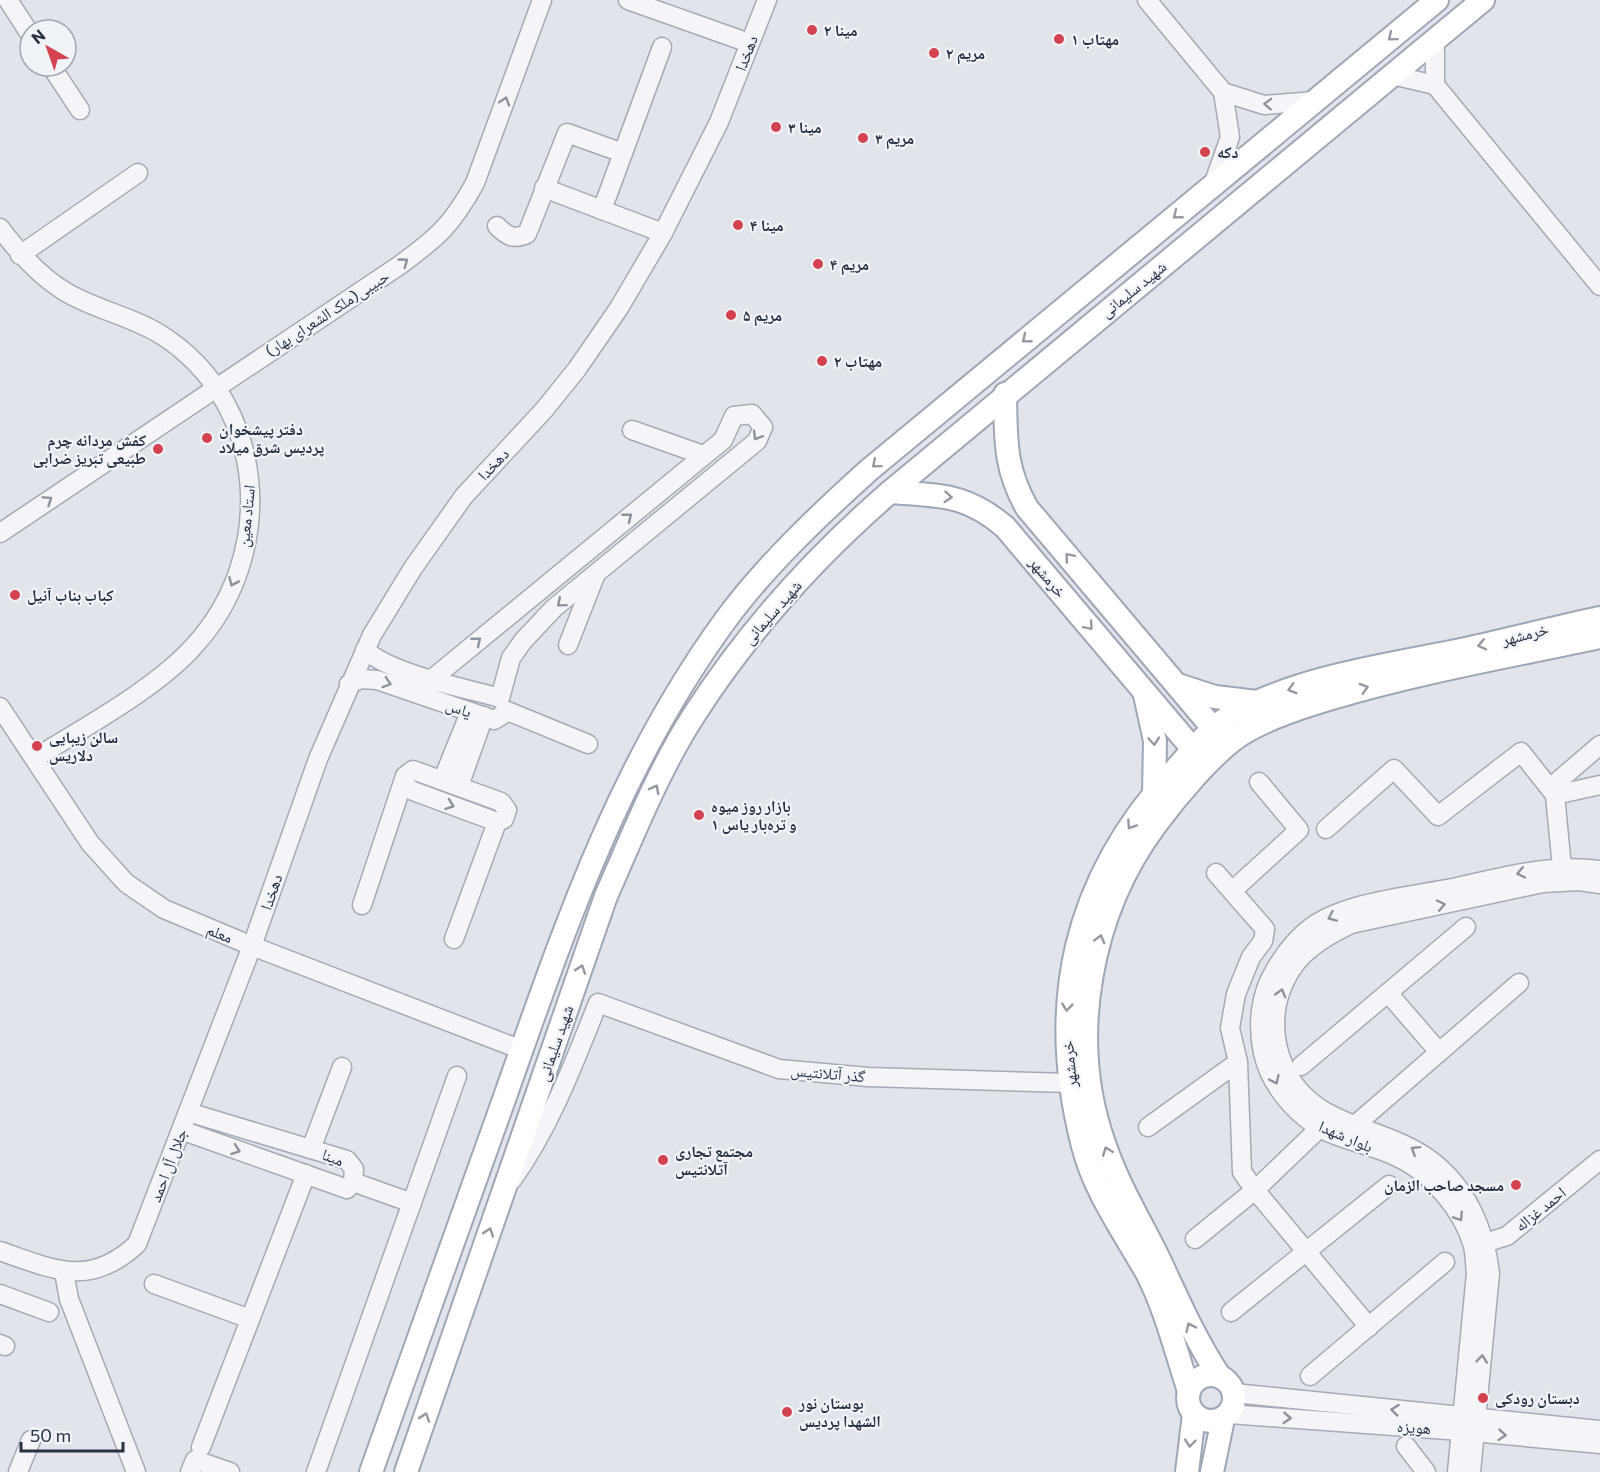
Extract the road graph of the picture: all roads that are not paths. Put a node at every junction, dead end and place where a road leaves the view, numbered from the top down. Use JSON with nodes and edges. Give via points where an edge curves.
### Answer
{"nodes":[{"id":1,"x":542,"y":0,"type":"edge"},
{"id":2,"x":628,"y":0,"type":"edge"},
{"id":3,"x":767,"y":0,"type":"edge"},
{"id":4,"x":1147,"y":0,"type":"edge"},
{"id":5,"x":1437,"y":0,"type":"edge"},
{"id":6,"x":1483,"y":0,"type":"edge"},
{"id":7,"x":7,"y":8,"type":"edge"},
{"id":8,"x":18,"y":20,"type":"edge"},
{"id":9,"x":1435,"y":40,"type":"junction"},
{"id":10,"x":749,"y":43,"type":"junction"},
{"id":11,"x":662,"y":47,"type":"dead end"},
{"id":12,"x":1392,"y":75,"type":"junction"},
{"id":13,"x":59,"y":78,"type":"edge"},
{"id":14,"x":1435,"y":86,"type":"junction"},
{"id":15,"x":1223,"y":92,"type":"junction"},
{"id":16,"x":1315,"y":101,"type":"junction"},
{"id":17,"x":80,"y":110,"type":"dead end"},
{"id":18,"x":623,"y":153,"type":"junction"},
{"id":19,"x":138,"y":173,"type":"dead end"},
{"id":20,"x":1213,"y":185,"type":"junction"},
{"id":21,"x":544,"y":188,"type":"junction"},
{"id":22,"x":602,"y":210,"type":"junction"},
{"id":23,"x":497,"y":226,"type":"dead end"},
{"id":24,"x":0,"y":228,"type":"edge"},
{"id":25,"x":663,"y":233,"type":"junction"},
{"id":26,"x":20,"y":255,"type":"junction"},
{"id":27,"x":1600,"y":286,"type":"edge"},
{"id":28,"x":215,"y":387,"type":"junction"},
{"id":29,"x":1005,"y":394,"type":"junction"},
{"id":30,"x":632,"y":430,"type":"dead end"},
{"id":31,"x":703,"y":455,"type":"junction"},
{"id":32,"x":890,"y":492,"type":"junction"},
{"id":33,"x":0,"y":533,"type":"edge"},
{"id":34,"x":596,"y":574,"type":"junction"},
{"id":35,"x":1600,"y":618,"type":"edge"},
{"id":36,"x":1600,"y":637,"type":"edge"},
{"id":37,"x":568,"y":645,"type":"dead end"},
{"id":38,"x":365,"y":650,"type":"junction"},
{"id":39,"x":432,"y":678,"type":"junction"},
{"id":40,"x":349,"y":684,"type":"junction"},
{"id":41,"x":1177,"y":684,"type":"junction"},
{"id":42,"x":1144,"y":690,"type":"junction"},
{"id":43,"x":425,"y":696,"type":"junction"},
{"id":44,"x":1258,"y":702,"type":"junction"},
{"id":45,"x":0,"y":707,"type":"edge"},
{"id":46,"x":483,"y":716,"type":"junction"},
{"id":47,"x":1213,"y":729,"type":"junction"},
{"id":48,"x":588,"y":744,"type":"dead end"},
{"id":49,"x":1600,"y":745,"type":"edge"},
{"id":50,"x":1228,"y":746,"type":"junction"},
{"id":51,"x":35,"y":758,"type":"junction"},
{"id":52,"x":1201,"y":758,"type":"junction"},
{"id":53,"x":1259,"y":782,"type":"dead end"},
{"id":54,"x":451,"y":783,"type":"junction"},
{"id":55,"x":404,"y":785,"type":"junction"},
{"id":56,"x":1600,"y":785,"type":"edge"},
{"id":57,"x":1552,"y":792,"type":"junction"},
{"id":58,"x":1154,"y":794,"type":"junction"},
{"id":59,"x":497,"y":822,"type":"junction"},
{"id":60,"x":1326,"y":829,"type":"dead end"},
{"id":61,"x":1562,"y":868,"type":"junction"},
{"id":62,"x":1600,"y":870,"type":"edge"},
{"id":63,"x":1216,"y":873,"type":"dead end"},
{"id":64,"x":1600,"y":884,"type":"edge"},
{"id":65,"x":1232,"y":891,"type":"junction"},
{"id":66,"x":362,"y":905,"type":"dead end"},
{"id":67,"x":1397,"y":906,"type":"junction"},
{"id":68,"x":1466,"y":927,"type":"dead end"},
{"id":69,"x":454,"y":939,"type":"dead end"},
{"id":70,"x":252,"y":946,"type":"junction"},
{"id":71,"x":1519,"y":983,"type":"dead end"},
{"id":72,"x":1388,"y":993,"type":"junction"},
{"id":73,"x":522,"y":1050,"type":"junction"},
{"id":74,"x":1439,"y":1052,"type":"junction"},
{"id":75,"x":549,"y":1059,"type":"junction"},
{"id":76,"x":1238,"y":1062,"type":"junction"},
{"id":77,"x":1301,"y":1066,"type":"dead end"},
{"id":78,"x":342,"y":1067,"type":"dead end"},
{"id":79,"x":457,"y":1076,"type":"dead end"},
{"id":80,"x":1070,"y":1083,"type":"junction"},
{"id":81,"x":188,"y":1112,"type":"junction"},
{"id":82,"x":1326,"y":1122,"type":"junction"},
{"id":83,"x":1354,"y":1126,"type":"junction"},
{"id":84,"x":1148,"y":1127,"type":"dead end"},
{"id":85,"x":181,"y":1130,"type":"junction"},
{"id":86,"x":1374,"y":1141,"type":"junction"},
{"id":87,"x":311,"y":1149,"type":"junction"},
{"id":88,"x":1600,"y":1160,"type":"edge"},
{"id":89,"x":306,"y":1174,"type":"junction"},
{"id":90,"x":353,"y":1182,"type":"junction"},
{"id":91,"x":1389,"y":1185,"type":"dead end"},
{"id":92,"x":1256,"y":1190,"type":"junction"},
{"id":93,"x":504,"y":1191,"type":"junction"},
{"id":94,"x":412,"y":1203,"type":"junction"},
{"id":95,"x":1195,"y":1239,"type":"dead end"},
{"id":96,"x":1480,"y":1245,"type":"junction"},
{"id":97,"x":1308,"y":1250,"type":"junction"},
{"id":98,"x":0,"y":1251,"type":"edge"},
{"id":99,"x":1446,"y":1262,"type":"dead end"},
{"id":100,"x":64,"y":1272,"type":"junction"},
{"id":101,"x":154,"y":1284,"type":"dead end"},
{"id":102,"x":0,"y":1294,"type":"edge"},
{"id":103,"x":49,"y":1312,"type":"dead end"},
{"id":104,"x":1231,"y":1312,"type":"dead end"},
{"id":105,"x":250,"y":1319,"type":"junction"},
{"id":106,"x":1369,"y":1327,"type":"junction"},
{"id":107,"x":1310,"y":1376,"type":"dead end"},
{"id":108,"x":1189,"y":1391,"type":"junction"},
{"id":109,"x":1227,"y":1401,"type":"junction"},
{"id":110,"x":1194,"y":1414,"type":"junction"},
{"id":111,"x":1469,"y":1416,"type":"junction"},
{"id":112,"x":1600,"y":1430,"type":"edge"},
{"id":113,"x":31,"y":1440,"type":"dead end"},
{"id":114,"x":1600,"y":1444,"type":"edge"},
{"id":115,"x":1406,"y":1446,"type":"dead end"},
{"id":116,"x":201,"y":1447,"type":"dead end"},
{"id":117,"x":1468,"y":1459,"type":"edge"},
{"id":118,"x":18,"y":1472,"type":"edge"},
{"id":119,"x":136,"y":1472,"type":"edge"},
{"id":120,"x":190,"y":1472,"type":"edge"},
{"id":121,"x":230,"y":1472,"type":"edge"},
{"id":122,"x":316,"y":1472,"type":"edge"},
{"id":123,"x":371,"y":1472,"type":"edge"},
{"id":124,"x":406,"y":1472,"type":"edge"},
{"id":125,"x":1187,"y":1472,"type":"edge"},
{"id":126,"x":1212,"y":1472,"type":"edge"},
{"id":127,"x":1426,"y":1472,"type":"edge"},
{"id":128,"x":1457,"y":1472,"type":"edge"}],
"edges":[{"from":28,"to":1,"type":"street","name":"حبیبی(ملک الشعرای بهار)","one_way":true,"via":[[441,234],[475,183]]},
{"from":2,"to":10,"type":"street"},
{"from":3,"to":10,"type":"street","name":"دهخدا"},
{"from":4,"to":15,"type":"street"},
{"from":5,"to":16,"type":"main road","name":"شهید سلیمانی","one_way":true},
{"from":6,"to":9,"type":"main road","name":"شهید سلیمانی"},
{"from":7,"to":8,"type":"street"},
{"from":9,"to":12,"type":"main road","name":"شهید سلیمانی"},
{"from":9,"to":14,"type":"street"},
{"from":10,"to":25,"type":"street","name":"دهخدا","via":[[719,122]]},
{"from":11,"to":18,"type":"street"},
{"from":12,"to":14,"type":"street"},
{"from":12,"to":29,"type":"main road","name":"شهید سلیمانی"},
{"from":13,"to":17,"type":"street"},
{"from":14,"to":27,"type":"street"},
{"from":16,"to":15,"type":"street","one_way":true,"via":[[1264,105]]},
{"from":15,"to":20,"type":"street","via":[[1230,137]]},
{"from":16,"to":20,"type":"main road","name":"شهید سلیمانی"},
{"from":18,"to":21,"type":"street","via":[[567,133]]},
{"from":18,"to":22,"type":"street"},
{"from":19,"to":26,"type":"street"},
{"from":20,"to":73,"type":"main road","name":"شهید سلیمانی","one_way":true,"via":[[812,521],[725,620],[672,701],[622,791],[580,887]]},
{"from":21,"to":22,"type":"street"},
{"from":21,"to":23,"type":"street","via":[[527,234],[518,238],[507,236]]},
{"from":22,"to":25,"type":"street"},
{"from":24,"to":26,"type":"street","name":"استاد معین"},
{"from":25,"to":38,"type":"street","name":"دهخدا","via":[[577,369],[464,496],[413,568]]},
{"from":26,"to":28,"type":"street","name":"استاد معین","via":[[65,292],[164,336]]},
{"from":33,"to":28,"type":"street","name":"حبیبی(ملک الشعرای بهار)","one_way":true},
{"from":28,"to":51,"type":"street","name":"استاد معین","one_way":true,"via":[[241,437],[249,466],[248,531],[236,578],[219,612],[194,647],[133,695]]},
{"from":29,"to":32,"type":"main road","name":"شهید سلیمانی"},
{"from":41,"to":29,"type":"main road","name":"خرمشهر","one_way":true,"via":[[1028,508],[1014,484],[1007,455]]},
{"from":30,"to":31,"type":"street"},
{"from":31,"to":34,"type":"street","one_way":true,"via":[[723,440],[734,416],[752,414],[763,427],[757,441]]},
{"from":39,"to":31,"type":"street","one_way":true},
{"from":32,"to":42,"type":"main road","name":"خرمشهر","one_way":true,"via":[[958,498],[986,511],[1005,527]]},
{"from":75,"to":32,"type":"main road","name":"شهید سلیمانی","one_way":true,"via":[[606,896],[646,804],[694,716],[748,638],[834,541]]},
{"from":34,"to":37,"type":"street"},
{"from":34,"to":39,"type":"street","name":"یاس","one_way":true,"via":[[554,608],[523,641],[511,658],[500,698]]},
{"from":35,"to":44,"type":"main road","name":"خرمشهر","one_way":true,"via":[[1365,669]]},
{"from":50,"to":36,"type":"main road","name":"خرمشهر","one_way":true,"via":[[1239,736],[1307,705],[1372,686]]},
{"from":38,"to":39,"type":"street","name":"یاس","via":[[378,661]]},
{"from":38,"to":40,"type":"street","name":"دهخدا"},
{"from":39,"to":43,"type":"street"},
{"from":40,"to":43,"type":"street","name":"یاس","one_way":true,"via":[[361,679],[377,680]]},
{"from":40,"to":70,"type":"street","name":"دهخدا","via":[[318,759]]},
{"from":41,"to":44,"type":"main road","via":[[1215,698]]},
{"from":41,"to":47,"type":"main road","name":"خرمشهر"},
{"from":42,"to":52,"type":"main road","name":"خرمشهر"},
{"from":42,"to":58,"type":"main road","one_way":true,"via":[[1155,741]]},
{"from":43,"to":46,"type":"street","name":"یاس"},
{"from":44,"to":47,"type":"main road","name":"خرمشهر"},
{"from":45,"to":51,"type":"street","name":"معلم"},
{"from":46,"to":48,"type":"street","via":[[504,714],[505,710]]},
{"from":46,"to":54,"type":"street"},
{"from":47,"to":50,"type":"main road","name":"خرمشهر"},
{"from":47,"to":52,"type":"main road","name":"خرمشهر"},
{"from":49,"to":57,"type":"street"},
{"from":50,"to":52,"type":"main road","name":"خرمشهر"},
{"from":51,"to":70,"type":"street","name":"معلم","via":[[90,843],[126,883],[164,909]]},
{"from":52,"to":58,"type":"main road","name":"خرمشهر"},
{"from":109,"to":52,"type":"main road","name":"خرمشهر","one_way":true,"via":[[1120,1186],[1103,1144],[1088,1059],[1092,970],[1105,923],[1122,878]]},
{"from":53,"to":65,"type":"street","via":[[1299,830]]},
{"from":54,"to":55,"type":"street","via":[[413,770],[405,776]]},
{"from":54,"to":59,"type":"street","via":[[501,802],[507,810],[504,819]]},
{"from":55,"to":59,"type":"street","one_way":true},
{"from":55,"to":66,"type":"street"},
{"from":56,"to":57,"type":"street"},
{"from":57,"to":60,"type":"street","via":[[1521,752],[1438,816],[1394,769]]},
{"from":57,"to":61,"type":"street"},
{"from":58,"to":80,"type":"main road","name":"خرمشهر","one_way":true,"via":[[1104,869],[1085,917],[1072,966],[1066,1017]]},
{"from":59,"to":69,"type":"street"},
{"from":61,"to":62,"type":"street","name":"بلوار شهدا"},
{"from":61,"to":67,"type":"street","name":"بلوار شهدا","one_way":true,"via":[[1541,869]]},
{"from":63,"to":65,"type":"street"},
{"from":67,"to":64,"type":"street","name":"بلوار شهدا","one_way":true,"via":[[1543,884]]},
{"from":65,"to":76,"type":"street","via":[[1265,929],[1236,994],[1230,1028]]},
{"from":67,"to":82,"type":"street","name":"بلوار شهدا","via":[[1347,910],[1313,926],[1286,950],[1268,982],[1260,1018],[1263,1054],[1278,1088],[1302,1115]]},
{"from":68,"to":72,"type":"street"},
{"from":70,"to":73,"type":"street","name":"معلم"},
{"from":70,"to":81,"type":"street","name":"جلال آل احمد"},
{"from":71,"to":74,"type":"street"},
{"from":72,"to":74,"type":"street"},
{"from":72,"to":77,"type":"street"},
{"from":73,"to":75,"type":"main road"},
{"from":73,"to":123,"type":"main road","name":"شهید سلیمانی"},
{"from":74,"to":83,"type":"street"},
{"from":75,"to":93,"type":"main road","name":"شهید سلیمانی"},
{"from":76,"to":84,"type":"street"},
{"from":76,"to":92,"type":"street","via":[[1242,1172]]},
{"from":78,"to":87,"type":"street"},
{"from":79,"to":94,"type":"street"},
{"from":80,"to":93,"type":"street","name":"گذر آتلانتیس","via":[[868,1077],[779,1069],[597,1003],[531,1154]]},
{"from":80,"to":108,"type":"main road","name":"خرمشهر","via":[[1084,1150],[1102,1195],[1148,1275]]},
{"from":81,"to":85,"type":"street","name":"جلال آل احمد"},
{"from":81,"to":87,"type":"street","name":"مینا"},
{"from":82,"to":83,"type":"street","name":"بلوار شهدا"},
{"from":82,"to":86,"type":"street","name":"بلوار شهدا"},
{"from":82,"to":92,"type":"street"},
{"from":83,"to":86,"type":"street","name":"بلوار شهدا"},
{"from":85,"to":89,"type":"street","name":"مینا","one_way":true},
{"from":85,"to":100,"type":"street","name":"جلال آل احمد","via":[[137,1244],[120,1260],[97,1269]]},
{"from":86,"to":96,"type":"street","name":"بلوار شهدا","via":[[1403,1143],[1434,1163],[1476,1215]]},
{"from":87,"to":90,"type":"street","name":"مینا","via":[[347,1160],[354,1169]]},
{"from":88,"to":96,"type":"street","name":"احمد غزاله","via":[[1507,1236]]},
{"from":89,"to":90,"type":"street","name":"مینا","via":[[347,1189]]},
{"from":89,"to":105,"type":"street"},
{"from":90,"to":94,"type":"street"},
{"from":91,"to":97,"type":"street"},
{"from":92,"to":95,"type":"street"},
{"from":92,"to":97,"type":"street"},
{"from":124,"to":93,"type":"main road","name":"شهید سلیمانی","one_way":true},
{"from":94,"to":122,"type":"street"},
{"from":96,"to":111,"type":"street","name":"بلوار شهدا","via":[[1490,1273]]},
{"from":97,"to":104,"type":"street"},
{"from":97,"to":106,"type":"street"},
{"from":98,"to":100,"type":"street","name":"جلال آل احمد"},
{"from":99,"to":106,"type":"street"},
{"from":100,"to":119,"type":"street","via":[[69,1299]]},
{"from":101,"to":105,"type":"street"},
{"from":102,"to":103,"type":"street"},
{"from":105,"to":116,"type":"street"},
{"from":106,"to":107,"type":"street"},
{"from":108,"to":109,"type":"main road","via":[[1198,1379],[1213,1375]]},
{"from":108,"to":110,"type":"main road"},
{"from":109,"to":110,"type":"main road","via":[[1207,1422]]},
{"from":109,"to":111,"type":"street","name":"هویزه"},
{"from":109,"to":126,"type":"main road"},
{"from":110,"to":125,"type":"main road","one_way":true},
{"from":111,"to":112,"type":"street","name":"هویزه"},
{"from":111,"to":114,"type":"street","name":"هویزه","one_way":true},
{"from":111,"to":117,"type":"street","name":"بلوار شهدا"},
{"from":113,"to":118,"type":"street"},
{"from":115,"to":127,"type":"street"},
{"from":117,"to":128,"type":"street","name":"بلوار شهدا"},
{"from":120,"to":121,"type":"street","via":[[195,1460]]}]}
